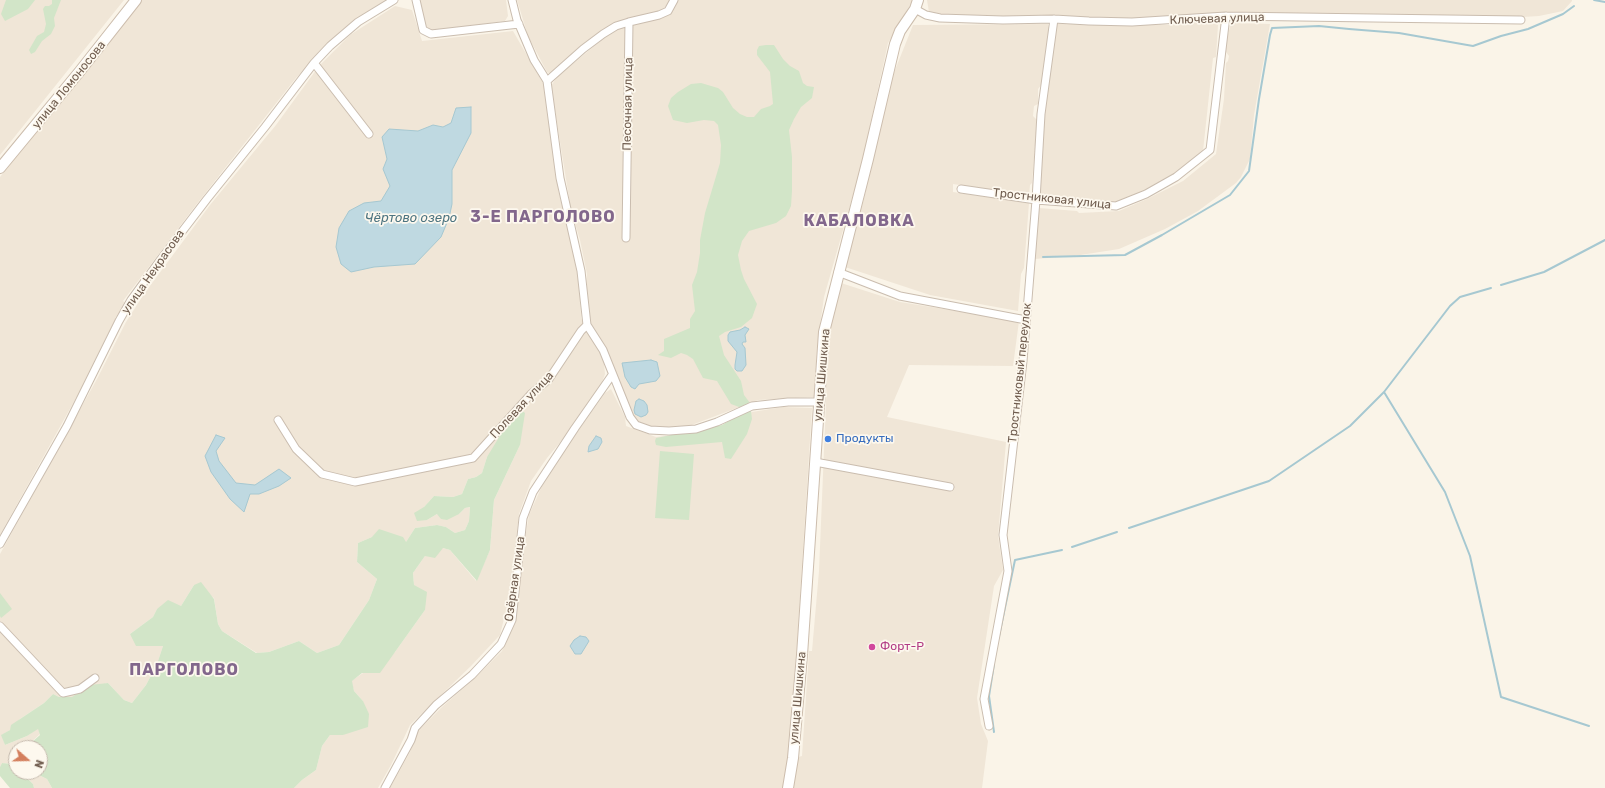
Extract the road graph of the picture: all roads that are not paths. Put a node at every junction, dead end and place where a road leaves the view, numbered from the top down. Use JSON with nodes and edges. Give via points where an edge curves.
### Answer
{"nodes":[{"id":1,"x":136,"y":0,"type":"edge"},
{"id":2,"x":394,"y":0,"type":"edge"},
{"id":3,"x":416,"y":0,"type":"edge"},
{"id":4,"x":512,"y":0,"type":"edge"},
{"id":5,"x":674,"y":0,"type":"edge"},
{"id":6,"x":917,"y":5,"type":"edge"},
{"id":7,"x":1226,"y":16,"type":"junction"},
{"id":8,"x":1054,"y":18,"type":"junction"},
{"id":9,"x":1520,"y":20,"type":"dead end"},
{"id":10,"x":629,"y":22,"type":"junction"},
{"id":11,"x":519,"y":24,"type":"junction"},
{"id":12,"x":314,"y":63,"type":"junction"},
{"id":13,"x":547,"y":81,"type":"junction"},
{"id":14,"x":369,"y":134,"type":"dead end"},
{"id":15,"x":0,"y":168,"type":"edge"},
{"id":16,"x":960,"y":189,"type":"dead end"},
{"id":17,"x":1036,"y":200,"type":"junction"},
{"id":18,"x":626,"y":238,"type":"dead end"},
{"id":19,"x":838,"y":272,"type":"junction"},
{"id":20,"x":1026,"y":320,"type":"junction"},
{"id":21,"x":587,"y":325,"type":"junction"},
{"id":22,"x":612,"y":375,"type":"junction"},
{"id":23,"x":818,"y":402,"type":"junction"},
{"id":24,"x":278,"y":420,"type":"dead end"},
{"id":25,"x":814,"y":462,"type":"junction"},
{"id":26,"x":950,"y":487,"type":"dead end"},
{"id":27,"x":0,"y":544,"type":"edge"},
{"id":28,"x":0,"y":626,"type":"edge"},
{"id":29,"x":95,"y":678,"type":"dead end"},
{"id":30,"x":989,"y":726,"type":"dead end"},
{"id":31,"x":385,"y":788,"type":"edge"},
{"id":32,"x":788,"y":788,"type":"edge"}],
"edges":[{"from":1,"to":15,"type":"street","name":"улица Ломоносова"},
{"from":2,"to":12,"type":"street","name":"улица Некрасова","via":[[358,22]]},
{"from":3,"to":11,"type":"street","via":[[423,30],[431,34]]},
{"from":4,"to":11,"type":"street"},
{"from":5,"to":10,"type":"street","via":[[668,11],[660,15]]},
{"from":6,"to":8,"type":"street","name":"Ключевая улица","via":[[926,15],[940,18]]},
{"from":6,"to":19,"type":"street","name":"улица Шишкина","via":[[900,31],[895,44]]},
{"from":7,"to":8,"type":"street","name":"Ключевая улица","via":[[1132,22]]},
{"from":7,"to":9,"type":"street","name":"Ключевая улица"},
{"from":7,"to":17,"type":"street","name":"Тростниковая улица","via":[[1210,150],[1176,177],[1146,194],[1116,206]]},
{"from":8,"to":17,"type":"street","name":"Тростниковый переулок","via":[[1041,114]]},
{"from":10,"to":13,"type":"street","via":[[603,34]]},
{"from":10,"to":18,"type":"street","name":"Песочная улица"},
{"from":11,"to":13,"type":"street","via":[[534,60]]},
{"from":12,"to":14,"type":"street"},
{"from":12,"to":27,"type":"street","name":"улица Некрасова","via":[[266,127],[207,198],[131,300],[67,426]]},
{"from":13,"to":21,"type":"street","via":[[560,178],[581,271]]},
{"from":16,"to":17,"type":"street","name":"Тростниковая улица"},
{"from":17,"to":20,"type":"street","name":"Тростниковый переулок"},
{"from":19,"to":20,"type":"street","via":[[900,296]]},
{"from":19,"to":23,"type":"street","name":"улица Шишкина","via":[[824,332]]},
{"from":20,"to":30,"type":"street","name":"Тростниковый переулок","via":[[1003,535],[1008,571],[984,700]]},
{"from":21,"to":22,"type":"street","via":[[603,350]]},
{"from":21,"to":24,"type":"street","name":"Полевая улица","via":[[549,379],[531,394],[473,458],[356,482],[322,474],[296,449]]},
{"from":22,"to":23,"type":"street","via":[[630,417],[636,425],[650,430],[696,428],[717,422],[752,406]]},
{"from":22,"to":31,"type":"street","name":"Озёрная улица","via":[[533,492],[523,518],[512,620],[501,644],[415,728]]},
{"from":23,"to":25,"type":"street","name":"улица Шишкина"},
{"from":25,"to":26,"type":"street"},
{"from":25,"to":32,"type":"street","name":"улица Шишкина","via":[[802,655]]},
{"from":28,"to":29,"type":"street","via":[[63,693],[80,689]]}]}
